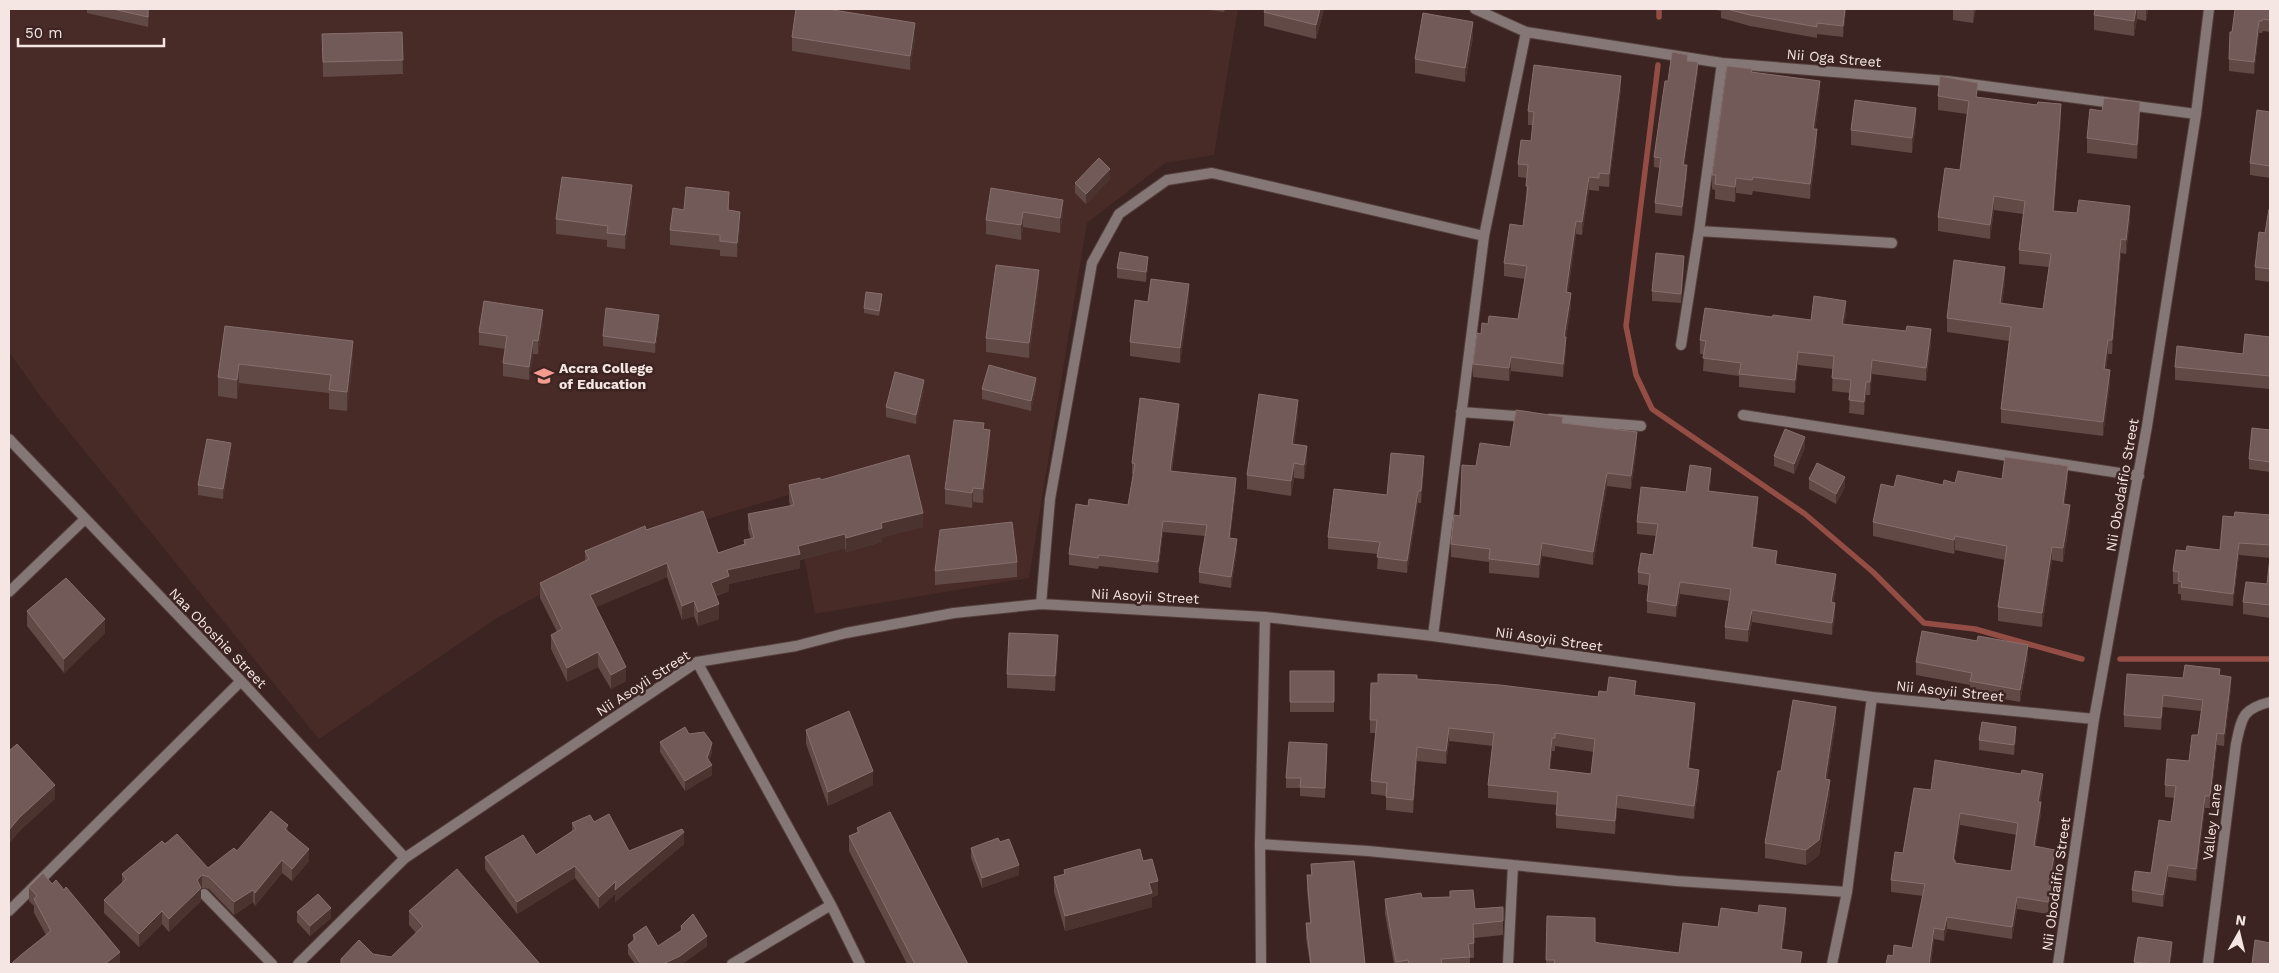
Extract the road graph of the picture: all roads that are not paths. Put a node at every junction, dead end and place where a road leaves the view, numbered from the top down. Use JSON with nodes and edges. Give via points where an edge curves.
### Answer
{"nodes":[{"id":1,"x":1474,"y":9,"type":"edge"},
{"id":2,"x":2209,"y":9,"type":"edge"},
{"id":3,"x":1526,"y":32,"type":"junction"},
{"id":4,"x":1722,"y":63,"type":"junction"},
{"id":5,"x":2196,"y":114,"type":"junction"},
{"id":6,"x":1699,"y":231,"type":"junction"},
{"id":7,"x":1484,"y":236,"type":"junction"},
{"id":8,"x":1892,"y":243,"type":"dead end"},
{"id":9,"x":1681,"y":345,"type":"dead end"},
{"id":10,"x":1461,"y":412,"type":"junction"},
{"id":11,"x":1743,"y":415,"type":"dead end"},
{"id":12,"x":1641,"y":426,"type":"dead end"},
{"id":13,"x":9,"y":439,"type":"edge"},
{"id":14,"x":2139,"y":476,"type":"junction"},
{"id":15,"x":85,"y":520,"type":"junction"},
{"id":16,"x":9,"y":592,"type":"edge"},
{"id":17,"x":1041,"y":604,"type":"junction"},
{"id":18,"x":1265,"y":617,"type":"junction"},
{"id":19,"x":1433,"y":636,"type":"junction"},
{"id":20,"x":697,"y":662,"type":"junction"},
{"id":21,"x":241,"y":681,"type":"junction"},
{"id":22,"x":1872,"y":697,"type":"junction"},
{"id":23,"x":2270,"y":702,"type":"edge"},
{"id":24,"x":2094,"y":719,"type":"junction"},
{"id":25,"x":1260,"y":844,"type":"junction"},
{"id":26,"x":405,"y":858,"type":"junction"},
{"id":27,"x":1513,"y":865,"type":"junction"},
{"id":28,"x":1847,"y":892,"type":"junction"},
{"id":29,"x":204,"y":894,"type":"dead end"},
{"id":30,"x":831,"y":904,"type":"junction"},
{"id":31,"x":9,"y":911,"type":"edge"},
{"id":32,"x":272,"y":964,"type":"edge"},
{"id":33,"x":298,"y":964,"type":"edge"},
{"id":34,"x":732,"y":964,"type":"edge"},
{"id":35,"x":860,"y":964,"type":"edge"},
{"id":36,"x":1261,"y":964,"type":"edge"},
{"id":37,"x":1508,"y":964,"type":"edge"},
{"id":38,"x":1832,"y":964,"type":"edge"},
{"id":39,"x":2058,"y":964,"type":"edge"},
{"id":40,"x":2208,"y":964,"type":"edge"}],
"edges":[{"from":1,"to":3,"type":"street","name":"Nii Oga Street"},
{"from":2,"to":5,"type":"street","name":"Nii Obodaifio Street"},
{"from":3,"to":4,"type":"street","name":"Nii Oga Street"},
{"from":3,"to":7,"type":"street"},
{"from":4,"to":5,"type":"street","name":"Nii Oga Street","via":[[1947,81]]},
{"from":4,"to":6,"type":"street"},
{"from":5,"to":14,"type":"street","name":"Nii Obodaifio Street"},
{"from":6,"to":8,"type":"street"},
{"from":6,"to":9,"type":"street"},
{"from":7,"to":10,"type":"street"},
{"from":7,"to":17,"type":"street","via":[[1212,173],[1167,180],[1118,214],[1092,263],[1050,499]]},
{"from":10,"to":12,"type":"street"},
{"from":10,"to":19,"type":"street"},
{"from":11,"to":14,"type":"street"},
{"from":13,"to":15,"type":"street","name":"Naa Oboshie Street"},
{"from":14,"to":24,"type":"street","name":"Nii Obodaifio Street"},
{"from":15,"to":16,"type":"street"},
{"from":15,"to":21,"type":"street","name":"Naa Oboshie Street"},
{"from":17,"to":18,"type":"street","name":"Nii Asoyii Street"},
{"from":17,"to":20,"type":"street","name":"Nii Asoyii Street","via":[[954,613],[846,633],[796,646]]},
{"from":18,"to":19,"type":"street","name":"Nii Asoyii Street"},
{"from":18,"to":25,"type":"street"},
{"from":19,"to":22,"type":"street","name":"Nii Asoyii Street"},
{"from":20,"to":26,"type":"street","name":"Nii Asoyii Street"},
{"from":20,"to":30,"type":"street"},
{"from":21,"to":26,"type":"street","name":"Naa Oboshie Street"},
{"from":21,"to":31,"type":"street"},
{"from":22,"to":24,"type":"street","name":"Nii Asoyii Street"},
{"from":22,"to":28,"type":"street"},
{"from":23,"to":40,"type":"street","name":"Valley Lane","via":[[2252,706],[2247,712],[2236,744]]},
{"from":24,"to":39,"type":"street","name":"Nii Obodaifio Street"},
{"from":25,"to":27,"type":"street"},
{"from":25,"to":36,"type":"street"},
{"from":26,"to":33,"type":"street","name":"Nii Asoyii Street"},
{"from":27,"to":28,"type":"street"},
{"from":27,"to":37,"type":"street"},
{"from":28,"to":38,"type":"street"},
{"from":29,"to":32,"type":"street"},
{"from":30,"to":34,"type":"street"},
{"from":30,"to":35,"type":"street"}]}
